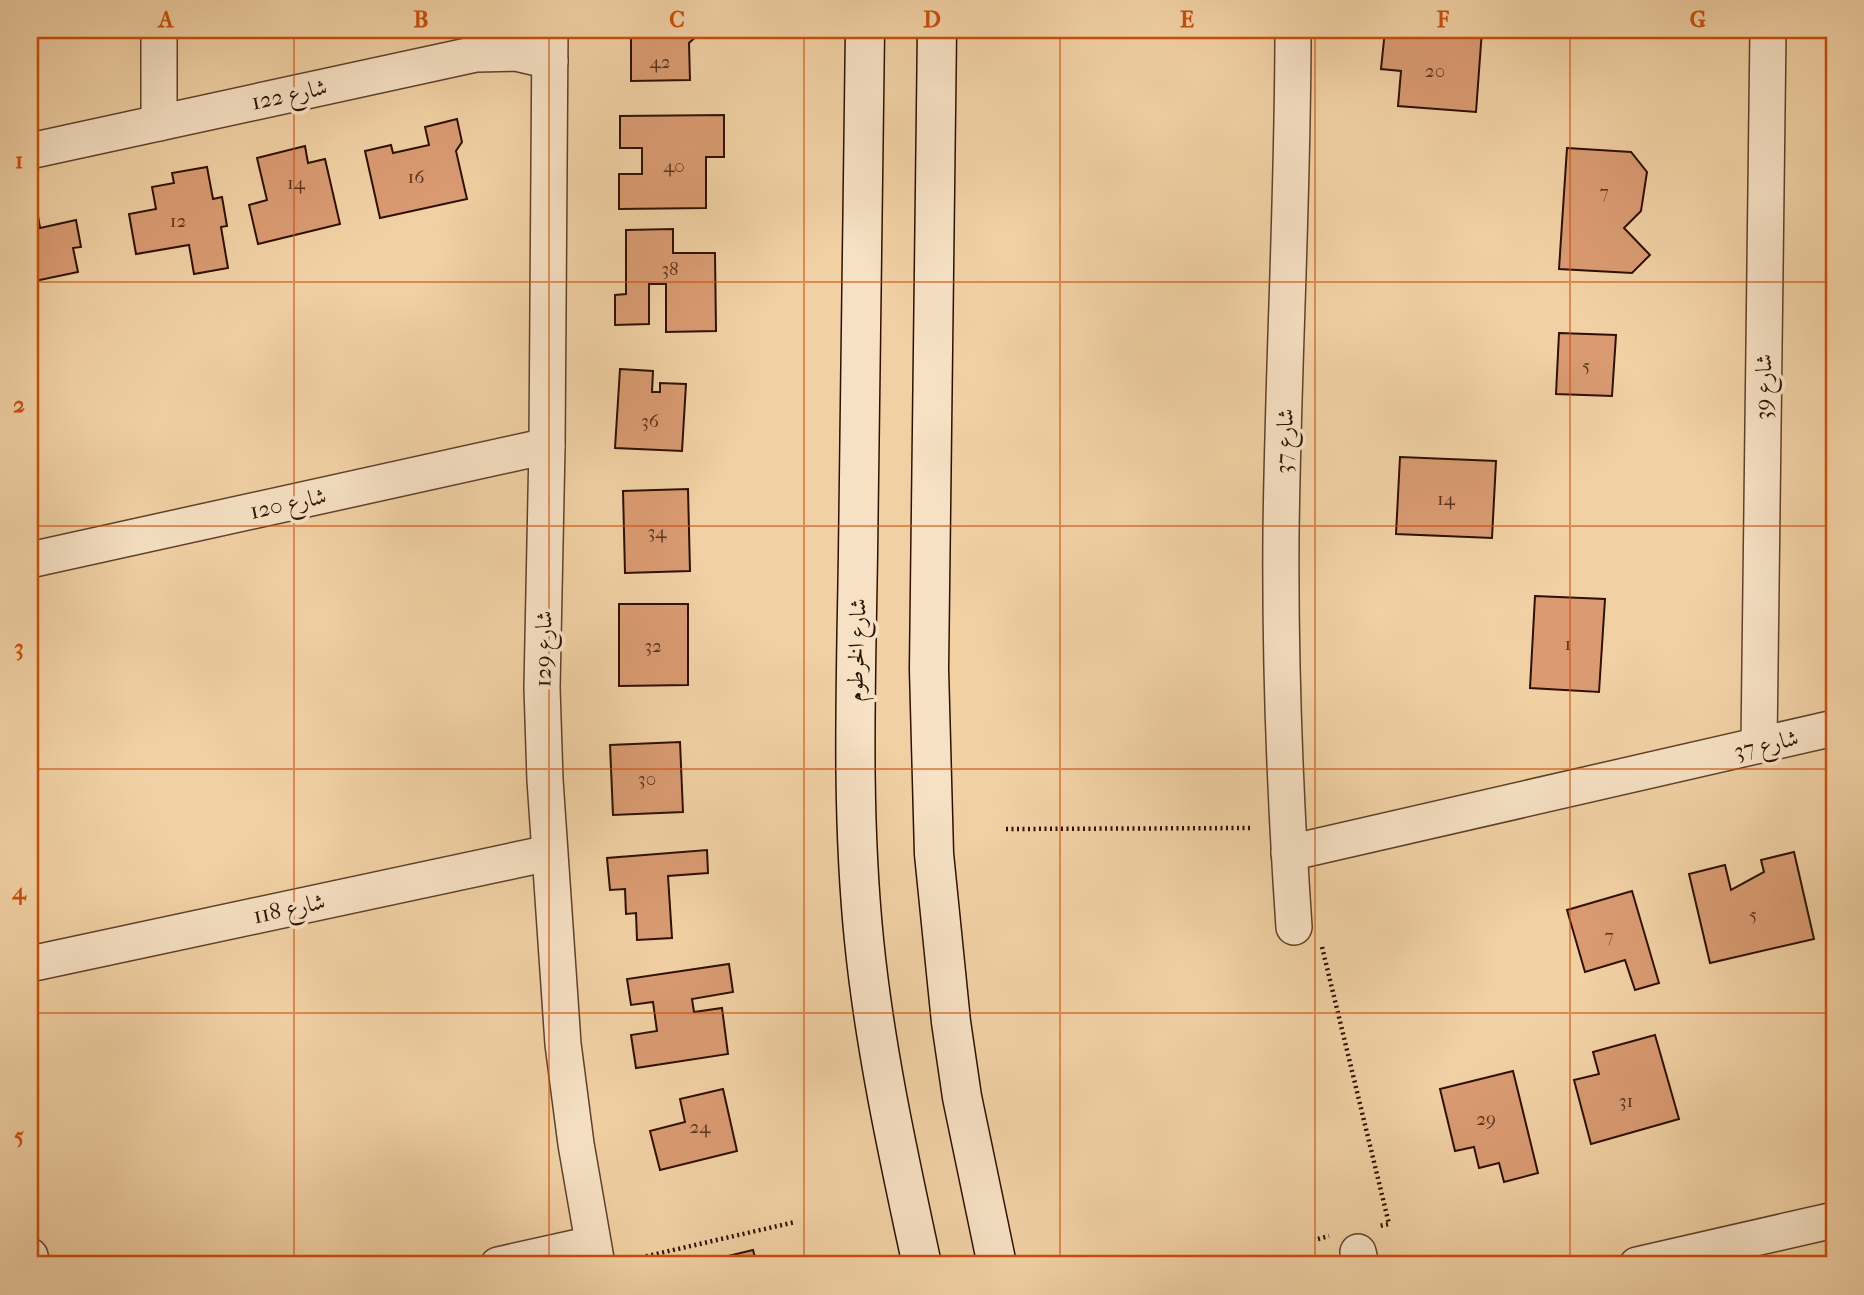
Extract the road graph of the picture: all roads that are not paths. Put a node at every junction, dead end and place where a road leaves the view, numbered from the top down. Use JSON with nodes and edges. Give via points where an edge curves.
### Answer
{"nodes":[{"id":1,"x":159,"y":30,"type":"edge"},
{"id":2,"x":865,"y":30,"type":"edge"},
{"id":3,"x":937,"y":30,"type":"edge"},
{"id":4,"x":1293,"y":30,"type":"edge"},
{"id":5,"x":1768,"y":30,"type":"edge"},
{"id":6,"x":550,"y":46,"type":"edge"},
{"id":7,"x":159,"y":123,"type":"junction"},
{"id":8,"x":30,"y":151,"type":"edge"},
{"id":9,"x":547,"y":446,"type":"junction"},
{"id":10,"x":30,"y":560,"type":"edge"},
{"id":11,"x":1834,"y":728,"type":"edge"},
{"id":12,"x":1759,"y":745,"type":"junction"},
{"id":13,"x":1288,"y":840,"type":"junction"},
{"id":14,"x":549,"y":853,"type":"junction"},
{"id":15,"x":1308,"y":935,"type":"road end"},
{"id":16,"x":30,"y":964,"type":"edge"},
{"id":17,"x":1834,"y":1220,"type":"edge"},
{"id":18,"x":30,"y":1256,"type":"edge"},
{"id":19,"x":602,"y":1257,"type":"edge"},
{"id":20,"x":32,"y":1265,"type":"edge"},
{"id":21,"x":498,"y":1265,"type":"edge"},
{"id":22,"x":922,"y":1265,"type":"edge"},
{"id":23,"x":997,"y":1265,"type":"edge"},
{"id":24,"x":1637,"y":1265,"type":"edge"}],
"edges":[{"from":1,"to":7,"type":"street"},
{"from":2,"to":22,"type":"main road","name":"شارع الخرطوم","via":[[854,705],[857,850],[876,1032]]},
{"from":3,"to":23,"type":"main road","via":[[929,669],[934,854],[962,1097]]},
{"from":4,"to":13,"type":"street","name":"شارع 37","via":[[1281,531]]},
{"from":5,"to":12,"type":"street","name":"شارع 39"},
{"from":6,"to":7,"type":"street","name":"شارع 122","via":[[476,54]]},
{"from":6,"to":9,"type":"street","name":"شارع 129"},
{"from":7,"to":8,"type":"street","name":"شارع 122"},
{"from":9,"to":10,"type":"street","name":"شارع 120"},
{"from":9,"to":14,"type":"street","name":"شارع 129","via":[[542,688]]},
{"from":11,"to":12,"type":"street","name":"شارع 37"},
{"from":12,"to":13,"type":"street","name":"شارع 37"},
{"from":13,"to":15,"type":"street","name":"شارع 37"},
{"from":14,"to":16,"type":"street","name":"شارع 118"},
{"from":14,"to":19,"type":"street","name":"شارع 129","via":[[563,1044],[576,1144]]},
{"from":17,"to":24,"type":"street"},
{"from":18,"to":20,"type":"street"},
{"from":19,"to":21,"type":"street"}]}
